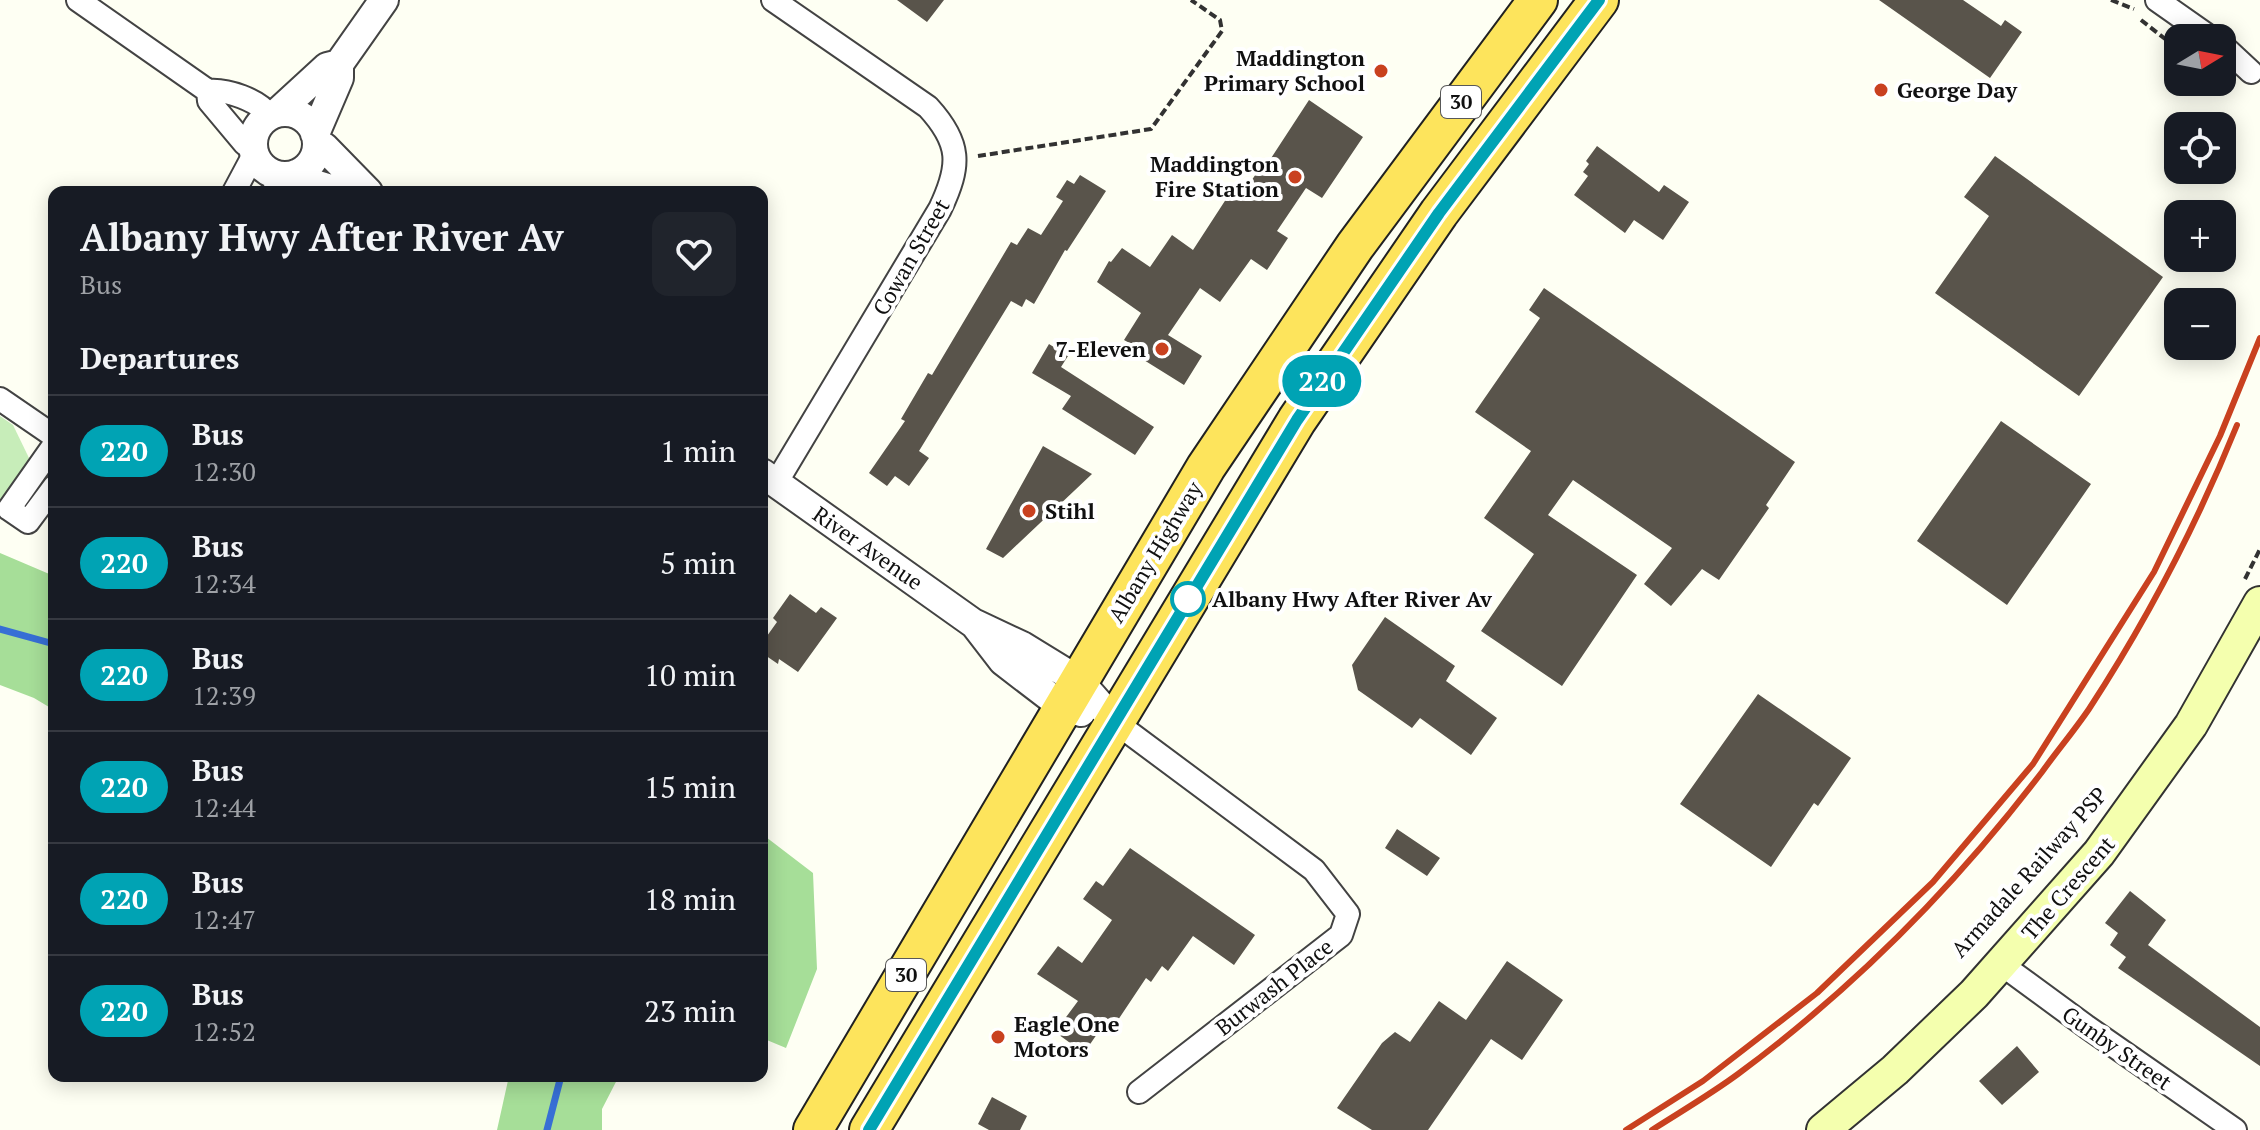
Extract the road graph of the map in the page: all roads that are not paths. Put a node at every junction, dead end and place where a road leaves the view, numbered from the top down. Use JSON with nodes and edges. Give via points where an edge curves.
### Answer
{"nodes":[{"id":1,"x":78,"y":0,"type":"edge"},
{"id":2,"x":384,"y":0,"type":"edge"},
{"id":3,"x":773,"y":0,"type":"edge"},
{"id":4,"x":1538,"y":0,"type":"edge"},
{"id":5,"x":1599,"y":0,"type":"edge"},
{"id":6,"x":2157,"y":0,"type":"edge"},
{"id":7,"x":2191,"y":24,"type":"edge"},
{"id":8,"x":2236,"y":58,"type":"edge"},
{"id":9,"x":339,"y":64,"type":"junction"},
{"id":10,"x":2251,"y":72,"type":"dead end"},
{"id":11,"x":208,"y":91,"type":"junction"},
{"id":12,"x":274,"y":114,"type":"junction"},
{"id":13,"x":316,"y":139,"type":"junction"},
{"id":14,"x":254,"y":152,"type":"junction"},
{"id":15,"x":285,"y":181,"type":"edge"},
{"id":16,"x":237,"y":186,"type":"edge"},
{"id":17,"x":320,"y":186,"type":"edge"},
{"id":18,"x":362,"y":186,"type":"edge"},
{"id":19,"x":1385,"y":205,"type":"junction"},
{"id":20,"x":1427,"y":233,"type":"junction"},
{"id":21,"x":0,"y":399,"type":"edge"},
{"id":22,"x":48,"y":432,"type":"edge"},
{"id":23,"x":48,"y":457,"type":"edge"},
{"id":24,"x":769,"y":478,"type":"edge"},
{"id":25,"x":48,"y":492,"type":"edge"},
{"id":26,"x":2251,"y":593,"type":"edge"},
{"id":27,"x":1071,"y":694,"type":"junction"},
{"id":28,"x":1115,"y":722,"type":"junction"},
{"id":29,"x":2001,"y":964,"type":"junction"},
{"id":30,"x":1139,"y":1092,"type":"dead end"},
{"id":31,"x":813,"y":1130,"type":"edge"},
{"id":32,"x":869,"y":1130,"type":"edge"},
{"id":33,"x":1823,"y":1130,"type":"edge"},
{"id":34,"x":2235,"y":1130,"type":"edge"}],
"edges":[{"from":1,"to":11,"type":"street"},
{"from":2,"to":9,"type":"street"},
{"from":3,"to":24,"type":"street","name":"Cowan Street","via":[[928,107],[946,126],[955,168],[940,209]]},
{"from":4,"to":19,"type":"highway","name":"Albany Highway","number":"30"},
{"from":5,"to":20,"type":"highway","number":"30"},
{"from":6,"to":7,"type":"street"},
{"from":8,"to":10,"type":"street"},
{"from":9,"to":12,"type":"street","via":[[327,67]]},
{"from":9,"to":13,"type":"street","via":[[339,78]]},
{"from":11,"to":12,"type":"street","via":[[219,90]]},
{"from":11,"to":14,"type":"street","via":[[209,101]]},
{"from":12,"to":13,"type":"street","via":[[305,119]]},
{"from":12,"to":14,"type":"street","via":[[256,129]]},
{"from":13,"to":15,"type":"street","via":[[311,163]]},
{"from":13,"to":18,"type":"street"},
{"from":14,"to":15,"type":"street","via":[[268,172]]},
{"from":14,"to":16,"type":"street"},
{"from":15,"to":17,"type":"street"},
{"from":19,"to":20,"type":"highway"},
{"from":19,"to":27,"type":"highway","name":"Albany Highway","number":"30","via":[[1229,431]]},
{"from":20,"to":28,"type":"highway","number":"30","via":[[1297,420]]},
{"from":21,"to":22,"type":"street"},
{"from":23,"to":25,"type":"street","via":[[19,516]]},
{"from":24,"to":27,"type":"street","name":"River Avenue","via":[[973,623],[1022,646]]},
{"from":26,"to":29,"type":"main road","name":"The Crescent","via":[[2201,709],[2158,774],[2099,853]]},
{"from":27,"to":28,"type":"street","name":"River Avenue"},
{"from":27,"to":31,"type":"highway","name":"Albany Highway","number":"30"},
{"from":28,"to":30,"type":"street","name":"Burwash Place","via":[[1314,870],[1348,914],[1341,935]]},
{"from":28,"to":32,"type":"highway","number":"30"},
{"from":29,"to":33,"type":"main road","name":"The Crescent","via":[[1895,1070]]},
{"from":29,"to":34,"type":"street","name":"Gunby Street"}]}
